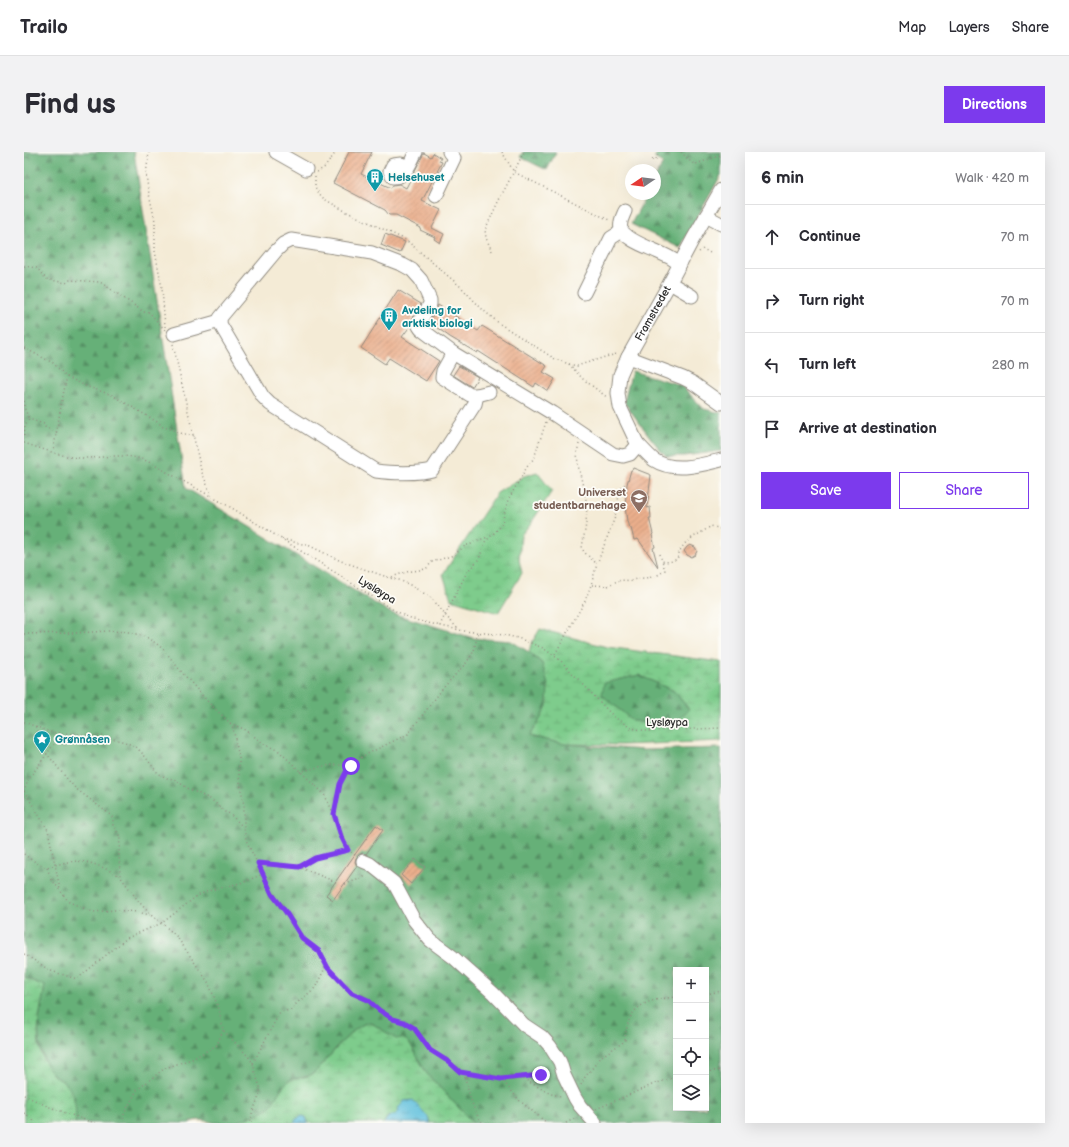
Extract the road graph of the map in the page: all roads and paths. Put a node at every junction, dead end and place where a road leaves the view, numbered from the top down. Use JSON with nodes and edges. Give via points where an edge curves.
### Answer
{"nodes":[{"id":1,"x":276,"y":152,"type":"edge"},
{"id":2,"x":336,"y":152,"type":"edge"},
{"id":3,"x":416,"y":152,"type":"edge"},
{"id":4,"x":449,"y":152,"type":"edge"},
{"id":5,"x":502,"y":152,"type":"edge"},
{"id":6,"x":524,"y":152,"type":"edge"},
{"id":7,"x":660,"y":152,"type":"edge"},
{"id":8,"x":681,"y":152,"type":"edge"},
{"id":9,"x":721,"y":155,"type":"edge"},
{"id":10,"x":652,"y":160,"type":"dead end"},
{"id":11,"x":408,"y":167,"type":"dead end"},
{"id":12,"x":306,"y":169,"type":"dead end"},
{"id":13,"x":514,"y":172,"type":"junction"},
{"id":14,"x":721,"y":190,"type":"edge"},
{"id":15,"x":436,"y":196,"type":"dead end"},
{"id":16,"x":625,"y":211,"type":"dead end"},
{"id":17,"x":706,"y":216,"type":"junction"},
{"id":18,"x":721,"y":224,"type":"edge"},
{"id":19,"x":621,"y":228,"type":"junction"},
{"id":20,"x":703,"y":250,"type":"dead end"},
{"id":21,"x":492,"y":251,"type":"dead end"},
{"id":22,"x":712,"y":254,"type":"dead end"},
{"id":23,"x":680,"y":264,"type":"junction"},
{"id":24,"x":24,"y":266,"type":"edge"},
{"id":25,"x":670,"y":283,"type":"junction"},
{"id":26,"x":584,"y":293,"type":"dead end"},
{"id":27,"x":692,"y":296,"type":"dead end"},
{"id":28,"x":220,"y":321,"type":"junction"},
{"id":29,"x":170,"y":333,"type":"joint"},
{"id":30,"x":24,"y":348,"type":"edge"},
{"id":31,"x":453,"y":353,"type":"junction"},
{"id":32,"x":628,"y":357,"type":"junction"},
{"id":33,"x":569,"y":364,"type":"junction"},
{"id":34,"x":67,"y":377,"type":"junction"},
{"id":35,"x":609,"y":399,"type":"dead end"},
{"id":36,"x":24,"y":401,"type":"edge"},
{"id":37,"x":721,"y":403,"type":"edge"},
{"id":38,"x":550,"y":412,"type":"junction"},
{"id":39,"x":29,"y":419,"type":"junction"},
{"id":40,"x":57,"y":433,"type":"junction"},
{"id":41,"x":583,"y":433,"type":"junction"},
{"id":42,"x":24,"y":435,"type":"edge"},
{"id":43,"x":194,"y":436,"type":"dead end"},
{"id":44,"x":24,"y":443,"type":"edge"},
{"id":45,"x":637,"y":443,"type":"junction"},
{"id":46,"x":53,"y":452,"type":"junction"},
{"id":47,"x":721,"y":460,"type":"edge"},
{"id":48,"x":625,"y":484,"type":"dead end"},
{"id":49,"x":721,"y":529,"type":"edge"},
{"id":50,"x":489,"y":537,"type":"junction"},
{"id":51,"x":280,"y":538,"type":"junction"},
{"id":52,"x":660,"y":554,"type":"dead end"},
{"id":53,"x":662,"y":561,"type":"junction"},
{"id":54,"x":597,"y":564,"type":"junction"},
{"id":55,"x":390,"y":578,"type":"junction"},
{"id":56,"x":591,"y":585,"type":"junction"},
{"id":57,"x":445,"y":615,"type":"junction"},
{"id":58,"x":440,"y":626,"type":"junction"},
{"id":59,"x":459,"y":630,"type":"junction"},
{"id":60,"x":478,"y":633,"type":"junction"},
{"id":61,"x":24,"y":634,"type":"edge"},
{"id":62,"x":554,"y":655,"type":"junction"},
{"id":63,"x":24,"y":722,"type":"edge"},
{"id":64,"x":230,"y":723,"type":"junction"},
{"id":65,"x":36,"y":727,"type":"junction"},
{"id":66,"x":721,"y":728,"type":"edge"},
{"id":67,"x":62,"y":733,"type":"junction"},
{"id":68,"x":47,"y":754,"type":"junction"},
{"id":69,"x":351,"y":766,"type":"junction"},
{"id":70,"x":300,"y":772,"type":"junction"},
{"id":71,"x":24,"y":792,"type":"edge"},
{"id":72,"x":334,"y":814,"type":"junction"},
{"id":73,"x":244,"y":828,"type":"junction"},
{"id":74,"x":348,"y":850,"type":"junction"},
{"id":75,"x":24,"y":854,"type":"edge"},
{"id":76,"x":364,"y":861,"type":"junction"},
{"id":77,"x":258,"y":863,"type":"junction"},
{"id":78,"x":56,"y":865,"type":"junction"},
{"id":79,"x":299,"y":867,"type":"junction"},
{"id":80,"x":47,"y":868,"type":"junction"},
{"id":81,"x":263,"y":874,"type":"junction"},
{"id":82,"x":120,"y":876,"type":"junction"},
{"id":83,"x":336,"y":882,"type":"dead end"},
{"id":84,"x":345,"y":884,"type":"dead end"},
{"id":85,"x":60,"y":891,"type":"junction"},
{"id":86,"x":152,"y":916,"type":"junction"},
{"id":87,"x":162,"y":922,"type":"junction"},
{"id":88,"x":24,"y":954,"type":"edge"},
{"id":89,"x":326,"y":966,"type":"junction"},
{"id":90,"x":721,"y":991,"type":"edge"},
{"id":91,"x":709,"y":993,"type":"edge"},
{"id":92,"x":673,"y":996,"type":"edge"},
{"id":93,"x":223,"y":1030,"type":"junction"},
{"id":94,"x":253,"y":1062,"type":"junction"},
{"id":95,"x":721,"y":1070,"type":"edge"},
{"id":96,"x":709,"y":1072,"type":"edge"},
{"id":97,"x":464,"y":1073,"type":"junction"},
{"id":98,"x":564,"y":1075,"type":"junction"},
{"id":99,"x":522,"y":1078,"type":"junction"},
{"id":100,"x":673,"y":1078,"type":"edge"},
{"id":101,"x":501,"y":1079,"type":"junction"},
{"id":102,"x":24,"y":1095,"type":"edge"},
{"id":103,"x":575,"y":1099,"type":"junction"},
{"id":104,"x":24,"y":1113,"type":"edge"},
{"id":105,"x":586,"y":1113,"type":"junction"},
{"id":106,"x":34,"y":1123,"type":"edge"},
{"id":107,"x":98,"y":1123,"type":"edge"},
{"id":108,"x":124,"y":1123,"type":"edge"},
{"id":109,"x":251,"y":1123,"type":"edge"},
{"id":110,"x":482,"y":1123,"type":"edge"},
{"id":111,"x":547,"y":1123,"type":"edge"},
{"id":112,"x":566,"y":1123,"type":"edge"},
{"id":113,"x":595,"y":1123,"type":"edge"}],
"edges":[{"from":1,"to":12,"type":"street"},
{"from":2,"to":33,"type":"path","via":[[325,167],[315,172],[315,187],[324,199],[406,240],[500,324],[555,359]]},
{"from":3,"to":11,"type":"street"},
{"from":4,"to":15,"type":"street","via":[[454,158]]},
{"from":5,"to":13,"type":"path"},
{"from":6,"to":13,"type":"path"},
{"from":7,"to":10,"type":"path","via":[[656,159]]},
{"from":8,"to":9,"type":"path","via":[[696,164]]},
{"from":13,"to":19,"type":"path"},
{"from":13,"to":21,"type":"path","via":[[485,230]]},
{"from":14,"to":17,"type":"street","name":"Framstredet"},
{"from":16,"to":19,"type":"street"},
{"from":17,"to":18,"type":"street"},
{"from":17,"to":23,"type":"street","name":"Framstredet"},
{"from":19,"to":23,"type":"street","via":[[631,238]]},
{"from":19,"to":26,"type":"street","via":[[611,238]]},
{"from":20,"to":22,"type":"path"},
{"from":23,"to":25,"type":"street","name":"Framstredet"},
{"from":24,"to":29,"type":"path","via":[[37,268],[46,278],[66,283],[70,280],[100,282],[144,312],[149,312]]},
{"from":25,"to":27,"type":"street"},
{"from":25,"to":32,"type":"street","name":"Framstredet"},
{"from":28,"to":29,"type":"street"},
{"from":28,"to":31,"type":"street","via":[[222,314],[283,244],[292,240],[305,241],[377,254],[412,270],[421,280],[430,300],[419,326]]},
{"from":28,"to":31,"type":"street","via":[[259,390],[270,404],[376,471],[432,470],[483,394],[470,395],[442,377]]},
{"from":30,"to":34,"type":"path","via":[[54,363]]},
{"from":31,"to":38,"type":"street"},
{"from":32,"to":33,"type":"path","via":[[617,354],[581,366]]},
{"from":32,"to":37,"type":"street","via":[[683,378]]},
{"from":32,"to":45,"type":"street","name":"Framstredet","via":[[618,385],[619,400]]},
{"from":33,"to":35,"type":"path","via":[[583,379]]},
{"from":34,"to":40,"type":"path"},
{"from":34,"to":43,"type":"path","via":[[112,395],[163,427]]},
{"from":36,"to":39,"type":"path"},
{"from":38,"to":41,"type":"street"},
{"from":38,"to":50,"type":"path","via":[[534,458],[508,500],[502,516],[503,522]]},
{"from":39,"to":40,"type":"path","via":[[44,424]]},
{"from":39,"to":42,"type":"path"},
{"from":40,"to":46,"type":"path"},
{"from":41,"to":45,"type":"street","via":[[606,450],[618,455],[630,454]]},
{"from":41,"to":54,"type":"path","via":[[577,452],[579,474],[587,504],[582,548]]},
{"from":44,"to":46,"type":"path","name":"Lysløypa"},
{"from":45,"to":47,"type":"street","name":"Framstredet","via":[[655,460],[670,465],[684,467]]},
{"from":46,"to":51,"type":"path","name":"Lysløypa","via":[[77,458],[134,456],[232,508]]},
{"from":48,"to":54,"type":"path","via":[[620,490],[615,517]]},
{"from":49,"to":53,"type":"path","via":[[711,526],[691,538],[681,549],[678,558]]},
{"from":50,"to":55,"type":"path","via":[[466,545],[454,555],[432,562],[426,569]]},
{"from":50,"to":57,"type":"path","via":[[482,546],[479,559],[467,572]]},
{"from":51,"to":55,"type":"path","via":[[310,546],[341,561]]},
{"from":51,"to":58,"type":"path","name":"Lysløypa","via":[[390,608],[405,616]]},
{"from":52,"to":53,"type":"path"},
{"from":53,"to":56,"type":"path","via":[[665,570],[652,578],[619,580],[608,586]]},
{"from":54,"to":56,"type":"path"},
{"from":55,"to":57,"type":"path","via":[[399,580],[430,597]]},
{"from":56,"to":62,"type":"path","via":[[585,601]]},
{"from":57,"to":58,"type":"path"},
{"from":57,"to":59,"type":"path"},
{"from":58,"to":59,"type":"path","name":"Lysløypa"},
{"from":59,"to":60,"type":"path","name":"Lysløypa"},
{"from":60,"to":62,"type":"path","name":"Lysløypa","via":[[518,638]]},
{"from":60,"to":69,"type":"path","via":[[474,651],[467,662],[408,734],[363,756]]},
{"from":61,"to":64,"type":"path","via":[[109,631],[129,632],[146,637],[165,651],[208,702]]},
{"from":62,"to":66,"type":"path","name":"Lysløypa","via":[[607,710],[630,728],[647,731]]},
{"from":63,"to":65,"type":"path"},
{"from":64,"to":70,"type":"path","via":[[279,751]]},
{"from":64,"to":73,"type":"path","via":[[239,758]]},
{"from":65,"to":67,"type":"path"},
{"from":65,"to":68,"type":"path"},
{"from":67,"to":68,"type":"path"},
{"from":67,"to":73,"type":"path","via":[[103,736],[136,747],[161,775],[174,779],[212,800]]},
{"from":68,"to":71,"type":"path","via":[[28,780]]},
{"from":68,"to":82,"type":"path","via":[[75,788],[113,818],[113,825],[120,837]]},
{"from":69,"to":70,"type":"path","via":[[327,766]]},
{"from":69,"to":72,"type":"path","via":[[340,784]]},
{"from":70,"to":72,"type":"path","via":[[324,794]]},
{"from":71,"to":78,"type":"path","via":[[48,830]]},
{"from":72,"to":74,"type":"path"},
{"from":73,"to":77,"type":"path","via":[[246,840]]},
{"from":74,"to":76,"type":"path"},
{"from":74,"to":79,"type":"path","via":[[315,858]]},
{"from":75,"to":80,"type":"path"},
{"from":76,"to":84,"type":"path","via":[[363,878]]},
{"from":76,"to":98,"type":"street","via":[[394,883],[414,920],[430,940],[493,993],[524,1025],[545,1040],[558,1057]]},
{"from":77,"to":79,"type":"path"},
{"from":77,"to":81,"type":"path"},
{"from":78,"to":80,"type":"path"},
{"from":78,"to":82,"type":"path","via":[[82,861],[99,865]]},
{"from":78,"to":85,"type":"path"},
{"from":79,"to":83,"type":"path"},
{"from":80,"to":85,"type":"path"},
{"from":81,"to":87,"type":"path","via":[[197,896]]},
{"from":81,"to":89,"type":"path","via":[[277,902],[302,938],[319,951]]},
{"from":82,"to":86,"type":"path","via":[[131,893]]},
{"from":85,"to":86,"type":"path","via":[[69,902],[93,912],[116,910]]},
{"from":86,"to":87,"type":"path"},
{"from":87,"to":88,"type":"path","via":[[127,938],[77,979],[51,971]]},
{"from":87,"to":93,"type":"path","via":[[177,937],[208,982],[219,1009]]},
{"from":89,"to":94,"type":"path","via":[[314,988],[291,1010],[280,1012]]},
{"from":89,"to":97,"type":"path","via":[[352,993],[368,1000],[393,1019],[414,1028],[430,1050]]},
{"from":90,"to":91,"type":"path"},
{"from":92,"to":103,"type":"path","via":[[654,999],[640,1005],[625,1029],[624,1041],[602,1056],[585,1077]]},
{"from":93,"to":94,"type":"path"},
{"from":93,"to":108,"type":"path","via":[[217,1045],[192,1059],[165,1068],[137,1090],[124,1114]]},
{"from":94,"to":109,"type":"path","via":[[260,1094],[251,1116]]},
{"from":95,"to":96,"type":"path"},
{"from":97,"to":101,"type":"path"},
{"from":97,"to":110,"type":"path","via":[[468,1092]]},
{"from":98,"to":99,"type":"path","via":[[551,1072]]},
{"from":98,"to":103,"type":"street"},
{"from":99,"to":101,"type":"path"},
{"from":99,"to":103,"type":"path","via":[[551,1094]]},
{"from":100,"to":105,"type":"path"},
{"from":101,"to":111,"type":"path","via":[[520,1101]]},
{"from":102,"to":107,"type":"path"},
{"from":103,"to":105,"type":"street"},
{"from":104,"to":106,"type":"path","via":[[33,1119]]},
{"from":105,"to":112,"type":"path"},
{"from":105,"to":113,"type":"street"}]}
